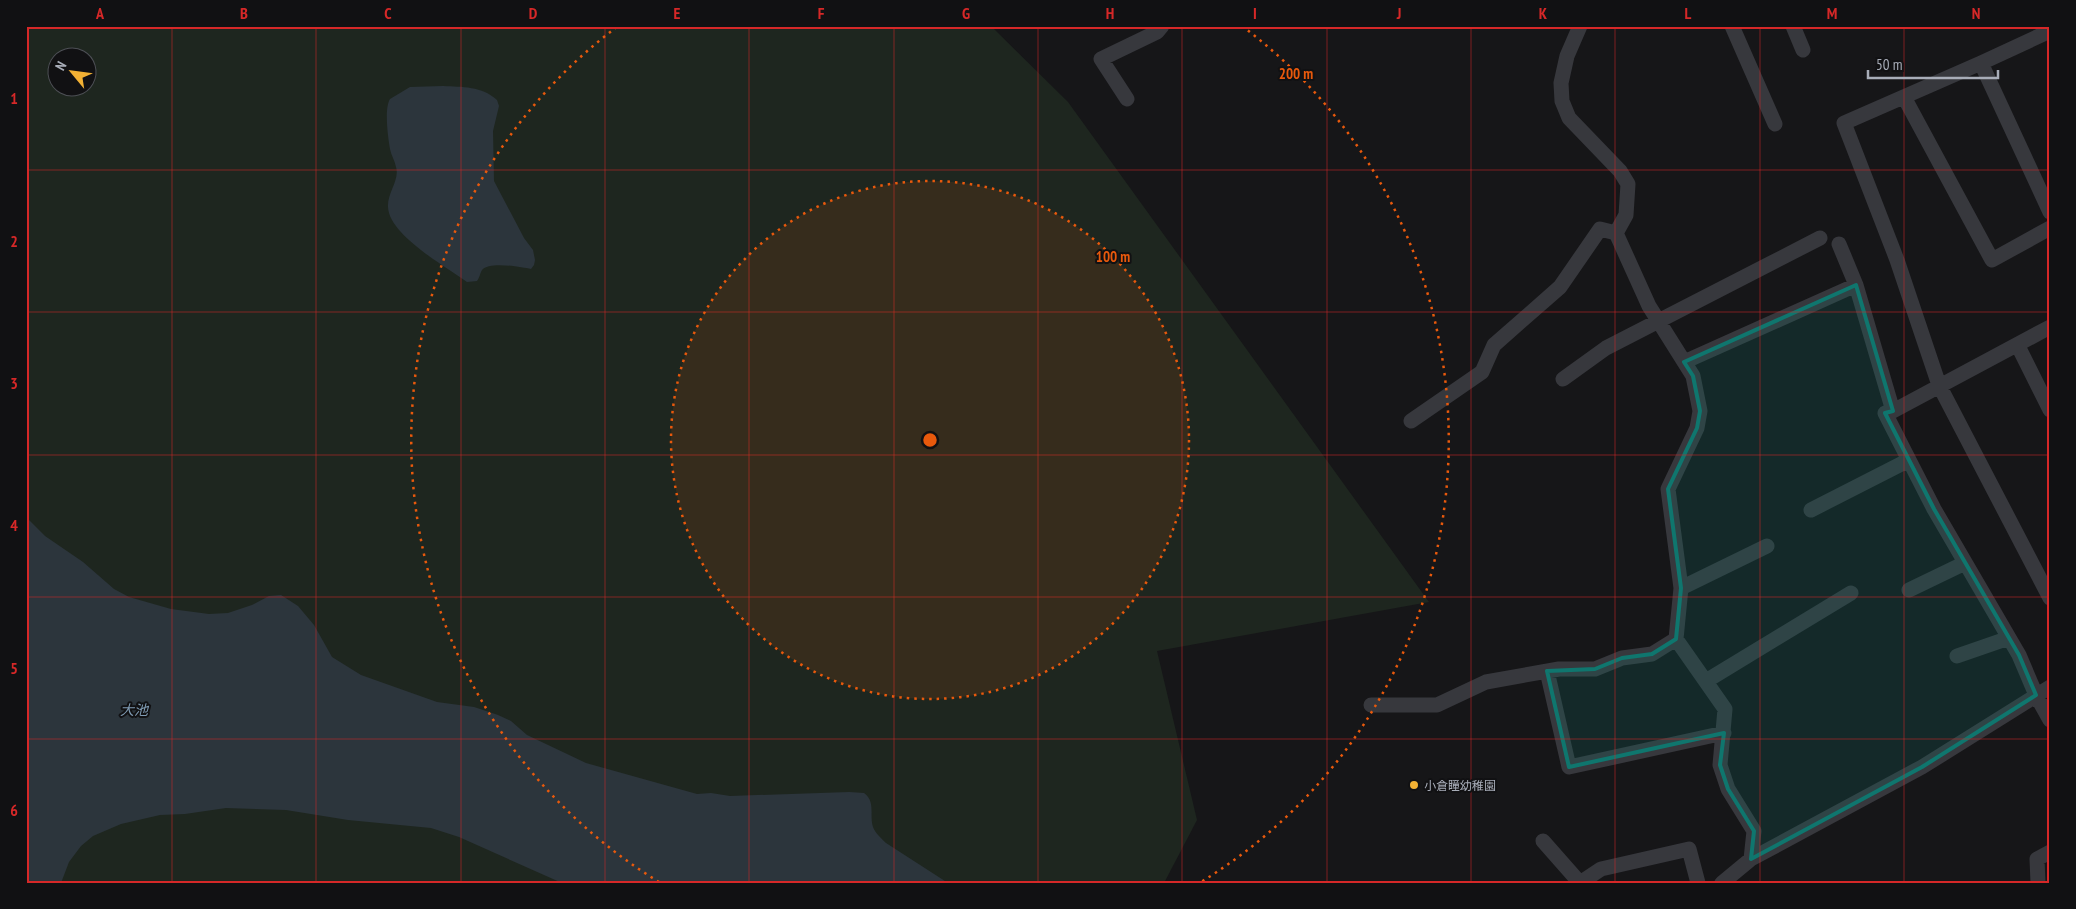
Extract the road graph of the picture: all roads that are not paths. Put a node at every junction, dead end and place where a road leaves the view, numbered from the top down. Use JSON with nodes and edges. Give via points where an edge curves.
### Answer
{"nodes":[{"id":1,"x":1162,"y":26,"type":"edge"},
{"id":2,"x":1580,"y":26,"type":"edge"},
{"id":3,"x":1732,"y":26,"type":"edge"},
{"id":4,"x":1794,"y":26,"type":"edge"},
{"id":5,"x":2050,"y":31,"type":"edge"},
{"id":6,"x":1803,"y":50,"type":"dead end"},
{"id":7,"x":1981,"y":63,"type":"junction"},
{"id":8,"x":1904,"y":97,"type":"junction"},
{"id":9,"x":1127,"y":99,"type":"dead end"},
{"id":10,"x":1774,"y":124,"type":"dead end"},
{"id":11,"x":2050,"y":212,"type":"edge"},
{"id":12,"x":2050,"y":228,"type":"edge"},
{"id":13,"x":1616,"y":233,"type":"junction"},
{"id":14,"x":1820,"y":238,"type":"dead end"},
{"id":15,"x":1839,"y":244,"type":"dead end"},
{"id":16,"x":1856,"y":285,"type":"junction"},
{"id":17,"x":1658,"y":320,"type":"junction"},
{"id":18,"x":2050,"y":328,"type":"edge"},
{"id":19,"x":2018,"y":346,"type":"junction"},
{"id":20,"x":1684,"y":362,"type":"junction"},
{"id":21,"x":1563,"y":379,"type":"dead end"},
{"id":22,"x":1939,"y":385,"type":"junction"},
{"id":23,"x":2050,"y":410,"type":"edge"},
{"id":24,"x":1893,"y":411,"type":"junction"},
{"id":25,"x":1411,"y":421,"type":"dead end"},
{"id":26,"x":1909,"y":460,"type":"junction"},
{"id":27,"x":1811,"y":510,"type":"dead end"},
{"id":28,"x":1767,"y":546,"type":"dead end"},
{"id":29,"x":1965,"y":563,"type":"junction"},
{"id":30,"x":1682,"y":588,"type":"junction"},
{"id":31,"x":1909,"y":590,"type":"dead end"},
{"id":32,"x":1851,"y":593,"type":"dead end"},
{"id":33,"x":2050,"y":598,"type":"edge"},
{"id":34,"x":2009,"y":638,"type":"junction"},
{"id":35,"x":1676,"y":639,"type":"junction"},
{"id":36,"x":1957,"y":656,"type":"dead end"},
{"id":37,"x":1547,"y":671,"type":"junction"},
{"id":38,"x":1706,"y":681,"type":"junction"},
{"id":39,"x":2050,"y":688,"type":"edge"},
{"id":40,"x":2036,"y":695,"type":"junction"},
{"id":41,"x":1371,"y":705,"type":"dead end"},
{"id":42,"x":2050,"y":720,"type":"edge"},
{"id":43,"x":1724,"y":733,"type":"junction"},
{"id":44,"x":1543,"y":841,"type":"dead end"},
{"id":45,"x":2050,"y":852,"type":"edge"},
{"id":46,"x":1752,"y":859,"type":"junction"},
{"id":47,"x":1698,"y":883,"type":"edge"},
{"id":48,"x":1722,"y":883,"type":"edge"},
{"id":49,"x":2038,"y":883,"type":"edge"}],
"edges":[{"from":1,"to":9,"type":"street","via":[[1157,32],[1102,60]]},
{"from":2,"to":13,"type":"street","via":[[1567,56],[1561,83],[1562,102],[1569,118],[1620,171],[1628,184],[1626,215]]},
{"from":3,"to":10,"type":"street"},
{"from":4,"to":6,"type":"street"},
{"from":5,"to":7,"type":"street"},
{"from":7,"to":8,"type":"street"},
{"from":7,"to":11,"type":"street"},
{"from":8,"to":12,"type":"street","via":[[1992,260]]},
{"from":8,"to":22,"type":"street","via":[[1844,123],[1897,260]]},
{"from":13,"to":17,"type":"street"},
{"from":13,"to":25,"type":"street","via":[[1600,229],[1560,287],[1494,345],[1482,372]]},
{"from":14,"to":17,"type":"street"},
{"from":15,"to":16,"type":"street"},
{"from":16,"to":20,"type":"street"},
{"from":16,"to":24,"type":"street"},
{"from":17,"to":20,"type":"street"},
{"from":17,"to":21,"type":"street","via":[[1606,348]]},
{"from":18,"to":19,"type":"street"},
{"from":19,"to":22,"type":"street"},
{"from":19,"to":23,"type":"street"},
{"from":20,"to":30,"type":"street","via":[[1693,376],[1700,411],[1697,428],[1668,489]]},
{"from":22,"to":24,"type":"street"},
{"from":22,"to":33,"type":"street"},
{"from":24,"to":26,"type":"street","via":[[1885,413]]},
{"from":26,"to":27,"type":"street"},
{"from":26,"to":29,"type":"street"},
{"from":28,"to":30,"type":"street"},
{"from":29,"to":31,"type":"street"},
{"from":29,"to":34,"type":"street"},
{"from":30,"to":35,"type":"street"},
{"from":32,"to":38,"type":"street"},
{"from":34,"to":36,"type":"street"},
{"from":34,"to":40,"type":"street"},
{"from":35,"to":37,"type":"street","via":[[1652,654],[1622,658],[1595,669]]},
{"from":35,"to":38,"type":"street"},
{"from":37,"to":41,"type":"street","via":[[1486,682],[1437,705]]},
{"from":37,"to":43,"type":"street","via":[[1570,767]]},
{"from":38,"to":43,"type":"street","via":[[1725,709]]},
{"from":39,"to":40,"type":"street"},
{"from":40,"to":42,"type":"street"},
{"from":40,"to":46,"type":"street","via":[[1922,767]]},
{"from":43,"to":46,"type":"street","via":[[1720,765],[1728,789],[1754,831]]},
{"from":44,"to":47,"type":"street","via":[[1580,883],[1601,869],[1689,849]]},
{"from":45,"to":49,"type":"street","via":[[2037,859]]},
{"from":46,"to":48,"type":"street"}]}
